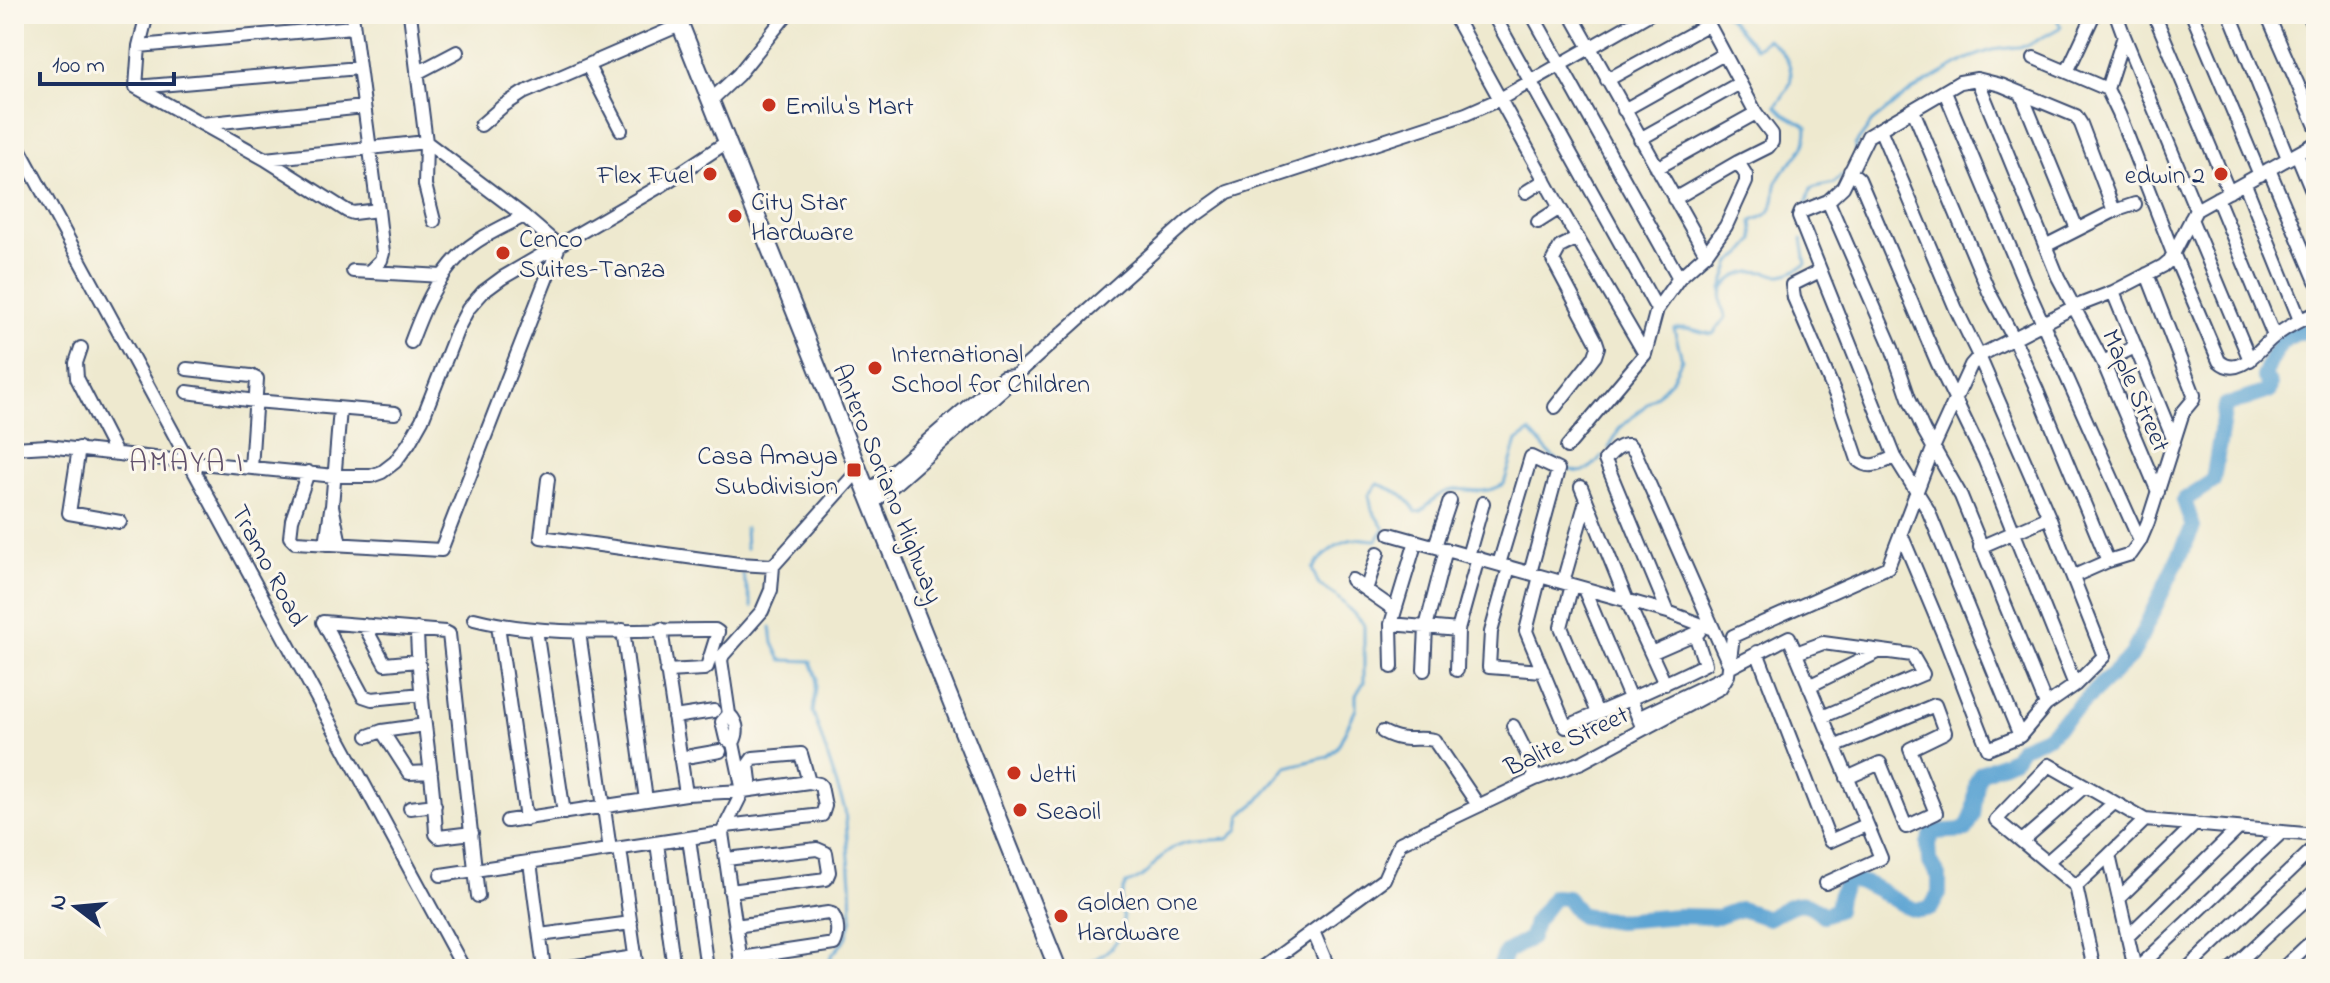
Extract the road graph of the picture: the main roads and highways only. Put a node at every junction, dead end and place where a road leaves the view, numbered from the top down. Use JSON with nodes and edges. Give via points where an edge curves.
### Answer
{"nodes":[{"id":1,"x":678,"y":20,"type":"edge"},
{"id":2,"x":1058,"y":969,"type":"edge"}],
"edges":[{"from":1,"to":2,"type":"main road","name":"Antero Soriano Highway"}]}
